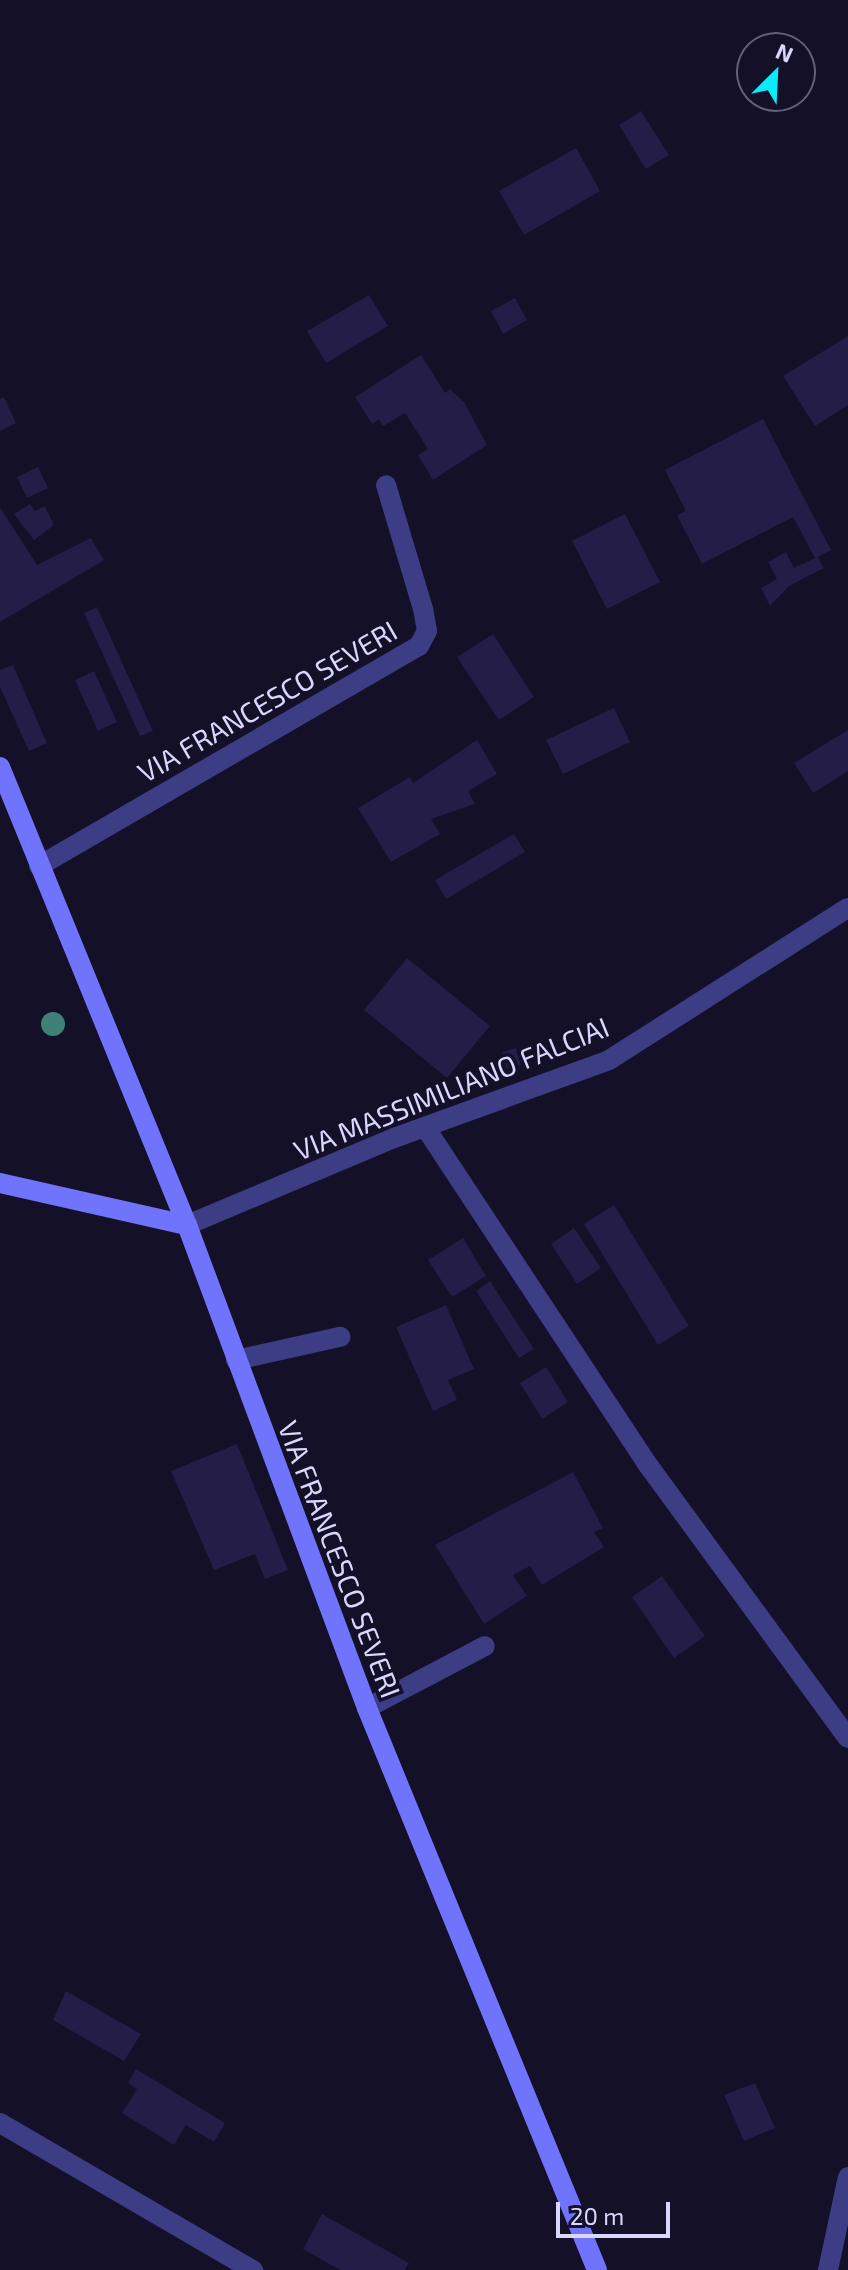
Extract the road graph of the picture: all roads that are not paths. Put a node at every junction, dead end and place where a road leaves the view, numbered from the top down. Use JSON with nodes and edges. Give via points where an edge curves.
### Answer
{"nodes":[{"id":1,"x":386,"y":485,"type":"dead end"},
{"id":2,"x":0,"y":767,"type":"edge"},
{"id":3,"x":39,"y":866,"type":"junction"},
{"id":4,"x":848,"y":908,"type":"edge"},
{"id":5,"x":425,"y":1127,"type":"junction"},
{"id":6,"x":0,"y":1183,"type":"edge"},
{"id":7,"x":187,"y":1225,"type":"junction"},
{"id":8,"x":340,"y":1337,"type":"dead end"},
{"id":9,"x":236,"y":1360,"type":"junction"},
{"id":10,"x":485,"y":1646,"type":"dead end"},
{"id":11,"x":367,"y":1708,"type":"junction"},
{"id":12,"x":848,"y":1738,"type":"edge"},
{"id":13,"x":0,"y":2123,"type":"edge"},
{"id":14,"x":848,"y":2177,"type":"edge"},
{"id":15,"x":253,"y":2270,"type":"edge"},
{"id":16,"x":597,"y":2270,"type":"edge"},
{"id":17,"x":828,"y":2270,"type":"edge"}],
"edges":[{"from":1,"to":3,"type":"street","name":"VIA FRANCESCO SEVERI","via":[[423,609],[427,631],[419,646]]},
{"from":2,"to":3,"type":"street","name":"VIA FRANCESCO SEVERI"},
{"from":3,"to":7,"type":"street","name":"VIA FRANCESCO SEVERI"},
{"from":4,"to":5,"type":"street","name":"VIA MASSIMILIANO FALCIAI","via":[[609,1060]]},
{"from":5,"to":7,"type":"street","name":"VIA MASSIMILIANO FALCIAI"},
{"from":5,"to":12,"type":"street","via":[[648,1465]]},
{"from":6,"to":7,"type":"street"},
{"from":7,"to":9,"type":"street","name":"VIA FRANCESCO SEVERI"},
{"from":8,"to":9,"type":"street"},
{"from":9,"to":11,"type":"street","name":"VIA FRANCESCO SEVERI"},
{"from":10,"to":11,"type":"street"},
{"from":11,"to":16,"type":"street","name":"VIA FRANCESCO SEVERI"},
{"from":13,"to":15,"type":"street"},
{"from":14,"to":17,"type":"street"}]}
